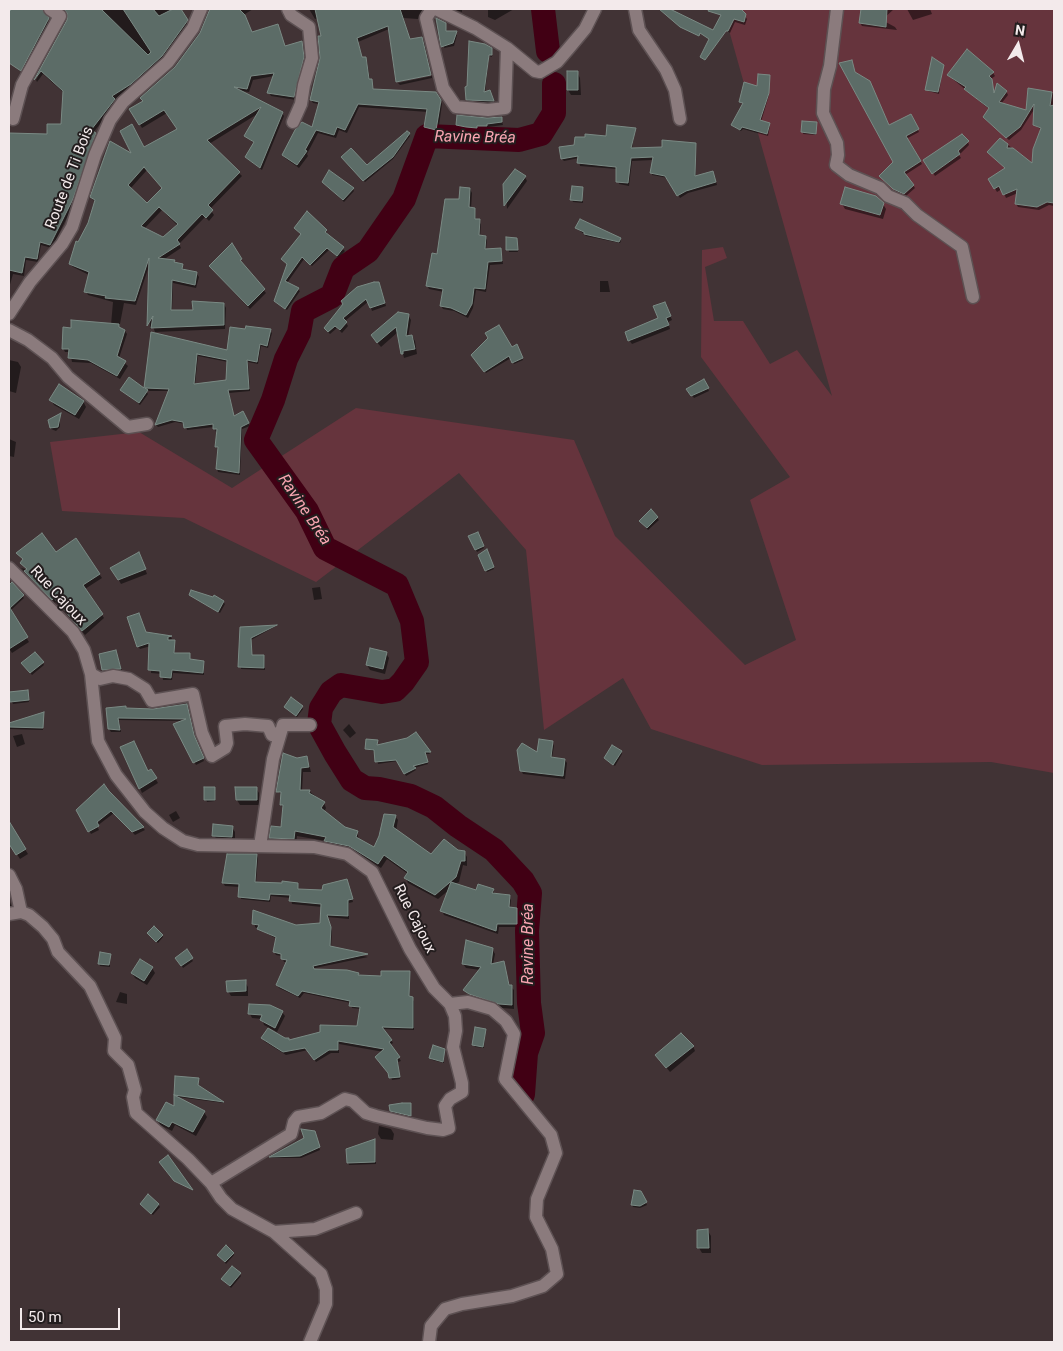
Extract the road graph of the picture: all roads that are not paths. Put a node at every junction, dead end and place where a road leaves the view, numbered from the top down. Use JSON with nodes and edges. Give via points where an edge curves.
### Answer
{"nodes":[{"id":1,"x":50,"y":9,"type":"edge"},
{"id":2,"x":201,"y":9,"type":"edge"},
{"id":3,"x":288,"y":9,"type":"edge"},
{"id":4,"x":432,"y":9,"type":"edge"},
{"id":5,"x":436,"y":9,"type":"edge"},
{"id":6,"x":595,"y":9,"type":"edge"},
{"id":7,"x":635,"y":9,"type":"edge"},
{"id":8,"x":837,"y":9,"type":"edge"},
{"id":9,"x":507,"y":48,"type":"junction"},
{"id":10,"x":13,"y":119,"type":"dead end"},
{"id":11,"x":680,"y":119,"type":"dead end"},
{"id":12,"x":293,"y":122,"type":"dead end"},
{"id":13,"x":973,"y":297,"type":"dead end"},
{"id":14,"x":9,"y":314,"type":"edge"},
{"id":15,"x":9,"y":330,"type":"edge"},
{"id":16,"x":147,"y":424,"type":"dead end"},
{"id":17,"x":9,"y":568,"type":"edge"},
{"id":18,"x":91,"y":674,"type":"junction"},
{"id":19,"x":310,"y":724,"type":"dead end"},
{"id":20,"x":281,"y":732,"type":"junction"},
{"id":21,"x":260,"y":846,"type":"junction"},
{"id":22,"x":9,"y":874,"type":"edge"},
{"id":23,"x":15,"y":913,"type":"edge"},
{"id":24,"x":450,"y":1004,"type":"junction"},
{"id":25,"x":211,"y":1183,"type":"junction"},
{"id":26,"x":356,"y":1213,"type":"dead end"},
{"id":27,"x":274,"y":1232,"type":"junction"},
{"id":28,"x":310,"y":1342,"type":"edge"},
{"id":29,"x":429,"y":1342,"type":"edge"}],
"edges":[{"from":1,"to":10,"type":"street","via":[[60,16],[22,85]]},
{"from":2,"to":14,"type":"street","name":"Route de Ti Bois","via":[[193,28],[168,62],[123,102],[110,120],[72,227]]},
{"from":3,"to":12,"type":"street","via":[[309,27],[312,58],[302,104]]},
{"from":4,"to":9,"type":"street","via":[[426,18],[442,88],[456,107],[505,108]]},
{"from":5,"to":9,"type":"street"},
{"from":6,"to":9,"type":"street","via":[[569,48],[546,70],[535,71]]},
{"from":7,"to":11,"type":"street","via":[[638,30],[666,70],[675,90]]},
{"from":8,"to":13,"type":"street","via":[[823,113],[837,143],[836,165],[849,175],[880,188],[888,196],[905,202],[962,247]]},
{"from":15,"to":16,"type":"street","via":[[52,358],[68,376],[128,427]]},
{"from":17,"to":18,"type":"street","name":"Rue Cajoux","via":[[73,632],[84,650]]},
{"from":18,"to":20,"type":"street","via":[[100,679],[113,676],[129,680],[145,689],[152,701],[193,694],[202,733],[212,756],[225,748],[225,726],[268,726],[272,735]]},
{"from":18,"to":21,"type":"street","name":"Rue Cajoux","via":[[98,741],[116,775],[145,812],[183,841],[198,845]]},
{"from":19,"to":20,"type":"street","via":[[283,725]]},
{"from":20,"to":21,"type":"street"},
{"from":21,"to":24,"type":"street","name":"Rue Cajoux","via":[[314,847],[347,854],[372,872],[410,949],[434,988]]},
{"from":22,"to":23,"type":"street","via":[[16,889]]},
{"from":23,"to":25,"type":"street","via":[[29,915],[43,927],[58,952],[90,986],[115,1038],[114,1051],[128,1066],[133,1080],[136,1113]]},
{"from":24,"to":25,"type":"street","via":[[455,1016],[453,1047],[462,1092],[445,1106],[449,1128],[427,1128],[376,1116],[345,1099],[321,1113],[298,1118],[290,1134]]},
{"from":24,"to":29,"type":"street","via":[[468,1002],[492,1009],[506,1021],[514,1034],[505,1079],[551,1135],[556,1152],[537,1199],[536,1216],[552,1249],[557,1274],[543,1286],[527,1291],[445,1309],[431,1326]]},
{"from":25,"to":27,"type":"street","via":[[232,1209]]},
{"from":26,"to":27,"type":"street","via":[[315,1229]]},
{"from":27,"to":28,"type":"street","via":[[321,1274],[326,1289],[326,1304]]}]}
